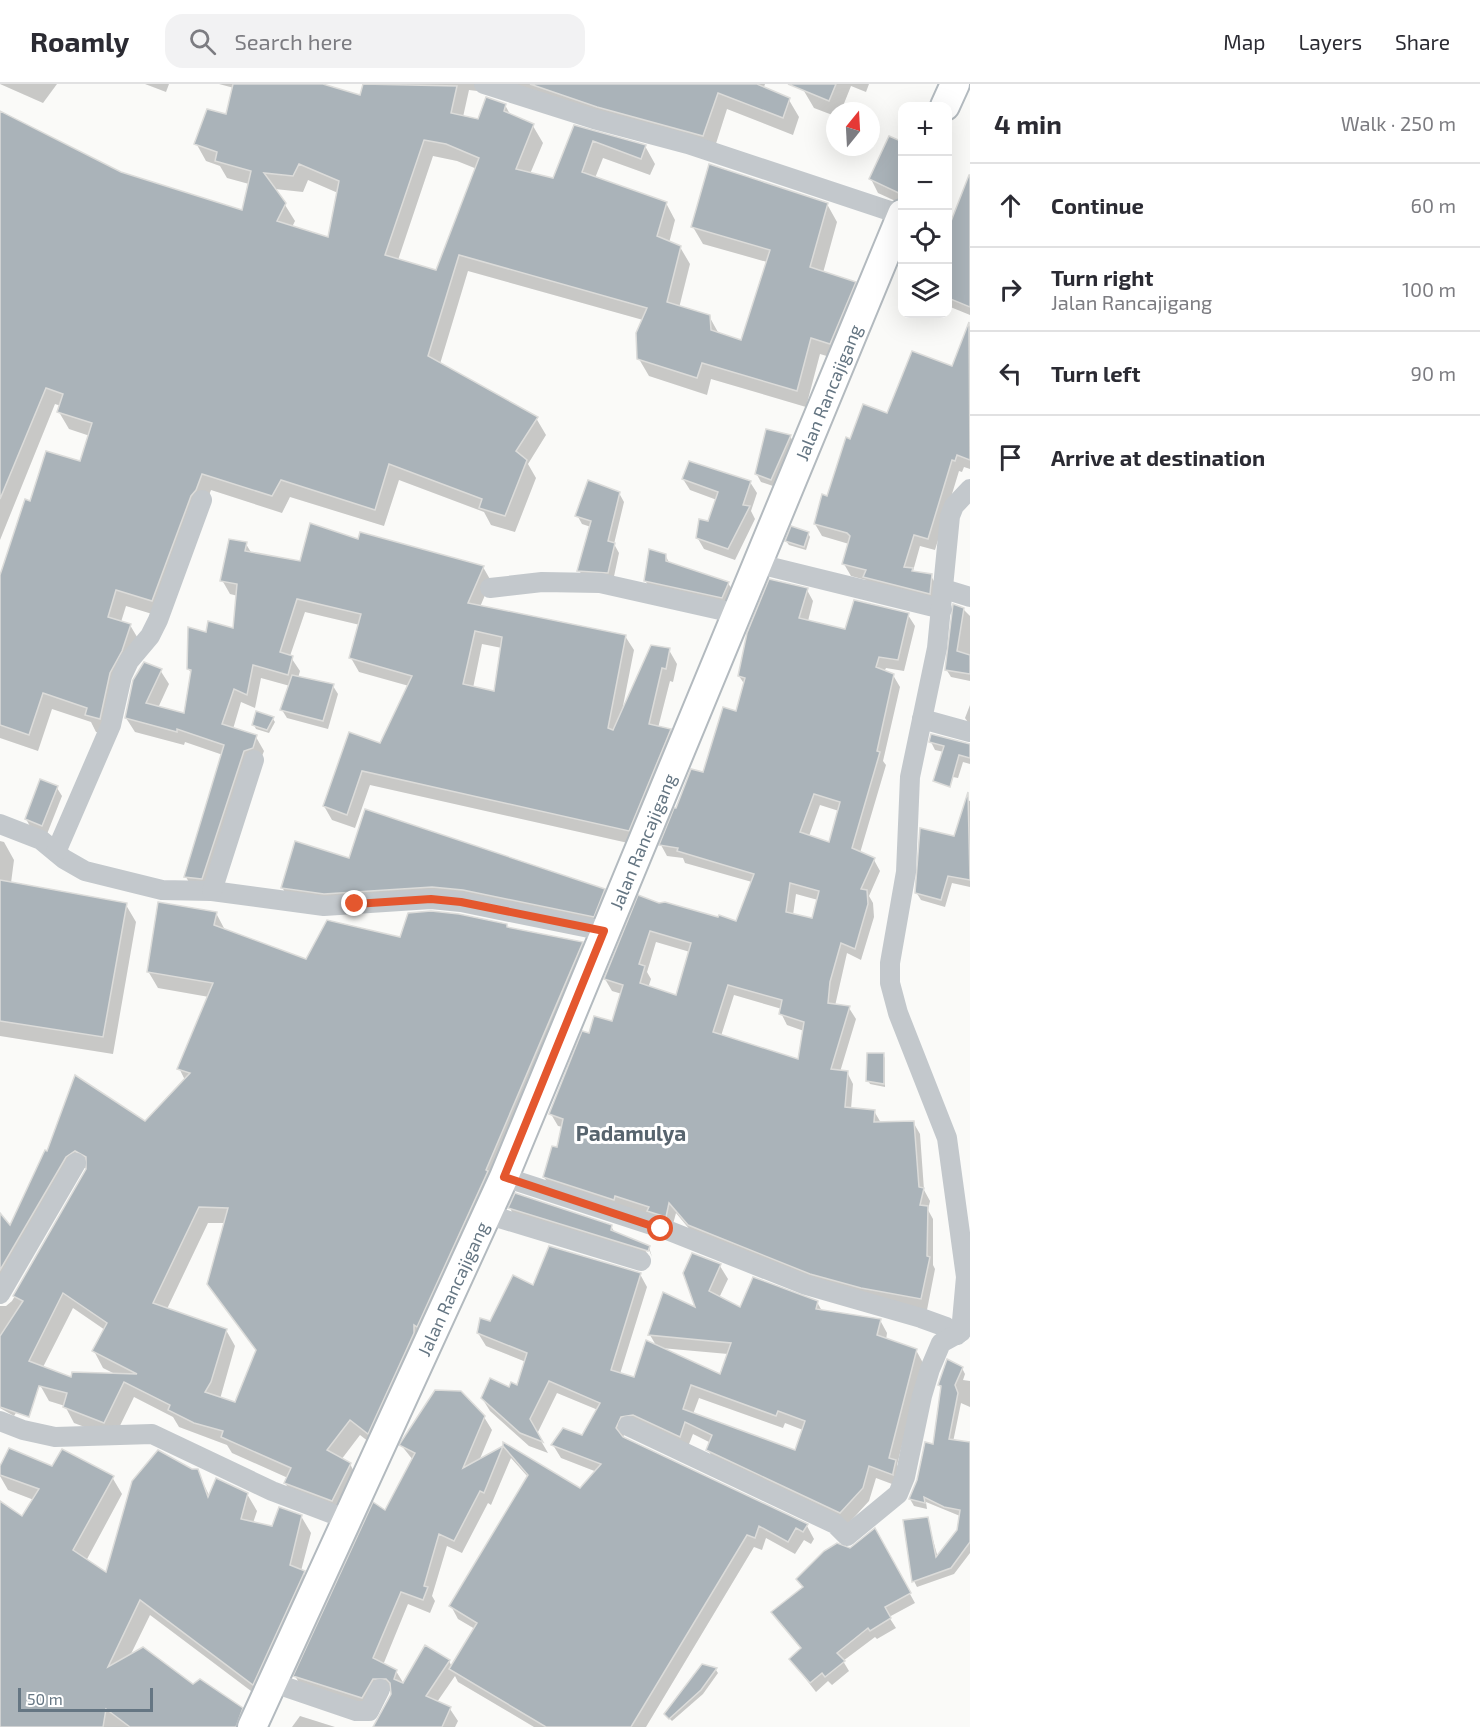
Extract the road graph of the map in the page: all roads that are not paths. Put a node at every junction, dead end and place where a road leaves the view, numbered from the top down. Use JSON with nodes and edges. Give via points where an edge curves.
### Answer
{"nodes":[{"id":1,"x":484,"y":84,"type":"edge"},
{"id":2,"x":955,"y":84,"type":"edge"},
{"id":3,"x":947,"y":102,"type":"edge"},
{"id":4,"x":898,"y":214,"type":"edge"},
{"id":5,"x":898,"y":225,"type":"edge"},
{"id":6,"x":970,"y":489,"type":"edge"},
{"id":7,"x":202,"y":500,"type":"dead end"},
{"id":8,"x":759,"y":564,"type":"junction"},
{"id":9,"x":490,"y":588,"type":"dead end"},
{"id":10,"x":944,"y":589,"type":"junction"},
{"id":11,"x":970,"y":597,"type":"edge"},
{"id":12,"x":929,"y":605,"type":"junction"},
{"id":13,"x":738,"y":614,"type":"junction"},
{"id":14,"x":922,"y":719,"type":"junction"},
{"id":15,"x":970,"y":732,"type":"edge"},
{"id":16,"x":254,"y":760,"type":"dead end"},
{"id":17,"x":0,"y":824,"type":"edge"},
{"id":18,"x":56,"y":852,"type":"junction"},
{"id":19,"x":212,"y":891,"type":"junction"},
{"id":20,"x":604,"y":931,"type":"junction"},
{"id":21,"x":76,"y":1163,"type":"dead end"},
{"id":22,"x":504,"y":1177,"type":"junction"},
{"id":23,"x":486,"y":1214,"type":"junction"},
{"id":24,"x":641,"y":1261,"type":"dead end"},
{"id":25,"x":0,"y":1294,"type":"edge"},
{"id":26,"x":948,"y":1330,"type":"junction"},
{"id":27,"x":0,"y":1421,"type":"edge"},
{"id":28,"x":628,"y":1426,"type":"dead end"},
{"id":29,"x":346,"y":1519,"type":"junction"},
{"id":30,"x":271,"y":1682,"type":"junction"},
{"id":31,"x":380,"y":1689,"type":"dead end"},
{"id":32,"x":369,"y":1719,"type":"edge"},
{"id":33,"x":252,"y":1727,"type":"edge"}],
"edges":[{"from":1,"to":4,"type":"street","via":[[594,120],[688,144]]},
{"from":2,"to":3,"type":"main road"},
{"from":5,"to":8,"type":"main road","name":"Jalan Rancajigang"},
{"from":6,"to":10,"type":"street","via":[[950,516]]},
{"from":7,"to":18,"type":"street","via":[[158,620],[122,676],[111,725]]},
{"from":8,"to":12,"type":"street"},
{"from":8,"to":13,"type":"main road","name":"Jalan Rancajigang"},
{"from":9,"to":13,"type":"street","via":[[542,582],[600,583]]},
{"from":10,"to":11,"type":"street"},
{"from":10,"to":12,"type":"street"},
{"from":12,"to":14,"type":"street"},
{"from":13,"to":20,"type":"main road","name":"Jalan Rancajigang"},
{"from":14,"to":15,"type":"street"},
{"from":14,"to":26,"type":"street","via":[[910,777],[906,863],[890,983],[910,1049],[947,1138],[966,1277],[961,1332]]},
{"from":16,"to":19,"type":"street"},
{"from":17,"to":18,"type":"street","via":[[41,840]]},
{"from":18,"to":19,"type":"street","via":[[85,871],[111,880],[162,890]]},
{"from":19,"to":20,"type":"street","via":[[324,906],[431,899]]},
{"from":20,"to":22,"type":"main road","name":"Jalan Rancajigang"},
{"from":21,"to":25,"type":"street"},
{"from":22,"to":23,"type":"main road","name":"Jalan Rancajigang"},
{"from":22,"to":26,"type":"street","via":[[667,1230],[806,1285],[921,1318]]},
{"from":23,"to":24,"type":"street"},
{"from":23,"to":29,"type":"main road","name":"Jalan Rancajigang"},
{"from":26,"to":28,"type":"street","via":[[930,1369],[905,1477],[897,1494],[847,1536]]},
{"from":27,"to":29,"type":"street","via":[[55,1437],[152,1434],[272,1491]]},
{"from":29,"to":30,"type":"main road","name":"Jalan Rancajigang"},
{"from":30,"to":32,"type":"street"},
{"from":30,"to":33,"type":"main road","name":"Jalan Rancajigang"},
{"from":31,"to":32,"type":"street"}]}
